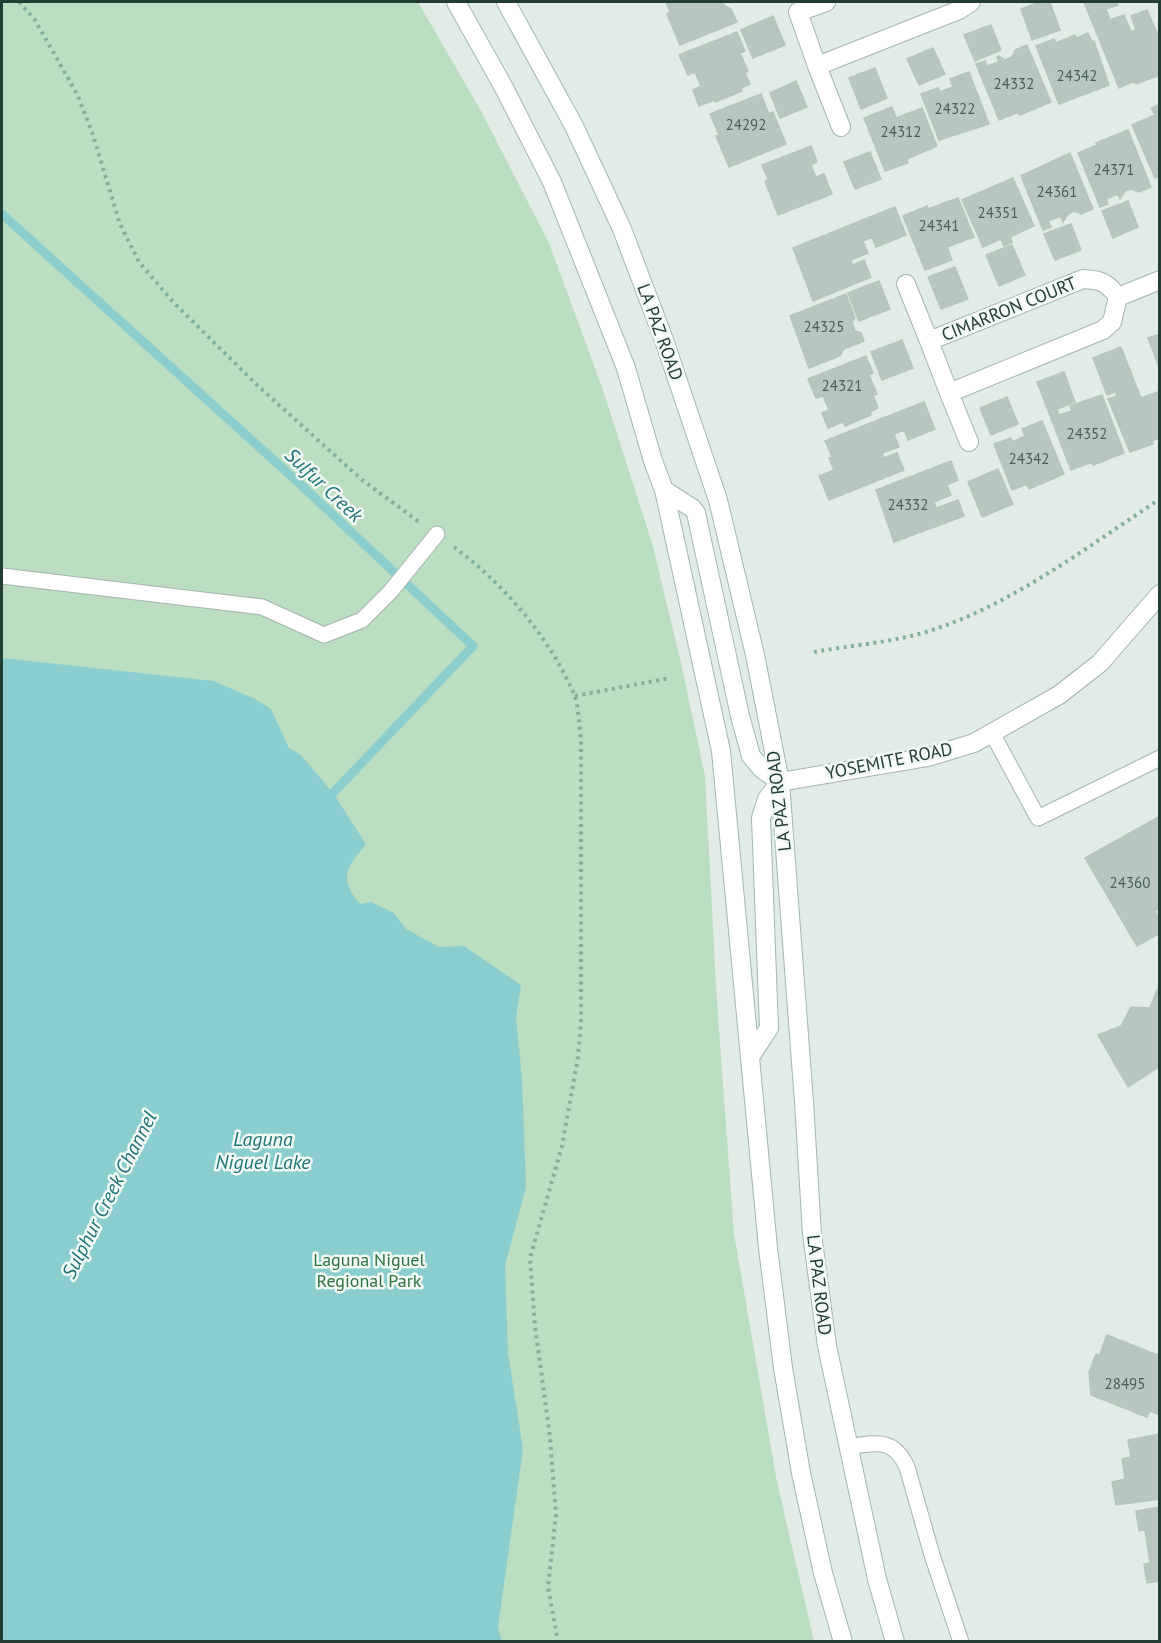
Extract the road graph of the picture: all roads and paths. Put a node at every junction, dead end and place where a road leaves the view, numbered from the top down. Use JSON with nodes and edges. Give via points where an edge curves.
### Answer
{"nodes":[{"id":1,"x":19,"y":2,"type":"edge"},
{"id":2,"x":456,"y":2,"type":"edge"},
{"id":3,"x":506,"y":2,"type":"edge"},
{"id":4,"x":826,"y":2,"type":"edge"},
{"id":5,"x":971,"y":2,"type":"edge"},
{"id":6,"x":796,"y":7,"type":"edge"},
{"id":7,"x":817,"y":66,"type":"junction"},
{"id":8,"x":842,"y":127,"type":"dead end"},
{"id":9,"x":1160,"y":280,"type":"edge"},
{"id":10,"x":906,"y":284,"type":"dead end"},
{"id":11,"x":1119,"y":297,"type":"junction"},
{"id":12,"x":929,"y":341,"type":"junction"},
{"id":13,"x":949,"y":393,"type":"junction"},
{"id":14,"x":969,"y":442,"type":"dead end"},
{"id":15,"x":664,"y":490,"type":"junction"},
{"id":16,"x":1160,"y":499,"type":"edge"},
{"id":17,"x":436,"y":534,"type":"junction"},
{"id":18,"x":2,"y":576,"type":"edge"},
{"id":19,"x":1160,"y":594,"type":"edge"},
{"id":20,"x":814,"y":652,"type":"dead end"},
{"id":21,"x":670,"y":678,"type":"dead end"},
{"id":22,"x":575,"y":696,"type":"junction"},
{"id":23,"x":992,"y":733,"type":"junction"},
{"id":24,"x":1160,"y":758,"type":"edge"},
{"id":25,"x":780,"y":782,"type":"junction"},
{"id":26,"x":750,"y":1057,"type":"junction"},
{"id":27,"x":848,"y":1447,"type":"junction"},
{"id":28,"x":558,"y":1641,"type":"edge"},
{"id":29,"x":843,"y":1641,"type":"edge"},
{"id":30,"x":896,"y":1641,"type":"edge"},
{"id":31,"x":961,"y":1641,"type":"edge"}],
"edges":[{"from":1,"to":17,"type":"path","via":[[35,20],[77,94],[120,224],[139,262],[174,303],[266,393],[361,479]]},
{"from":2,"to":15,"type":"main road","via":[[552,182],[626,368]]},
{"from":3,"to":25,"type":"main road","name":"LA PAZ ROAD","via":[[568,116],[622,229],[664,340],[718,500]]},
{"from":4,"to":6,"type":"main road"},
{"from":5,"to":7,"type":"main road"},
{"from":6,"to":7,"type":"main road"},
{"from":7,"to":8,"type":"main road"},
{"from":9,"to":11,"type":"main road"},
{"from":10,"to":12,"type":"main road","name":"CIMARRON COURT"},
{"from":11,"to":12,"type":"main road","name":"CIMARRON COURT","via":[[1098,280],[1083,279]]},
{"from":11,"to":13,"type":"main road","via":[[1112,322],[1103,330]]},
{"from":12,"to":13,"type":"main road","name":"CIMARRON COURT"},
{"from":13,"to":14,"type":"main road","name":"CIMARRON COURT"},
{"from":15,"to":25,"type":"main road","via":[[696,513],[751,756]]},
{"from":15,"to":26,"type":"main road","via":[[721,751]]},
{"from":16,"to":20,"type":"path","via":[[986,609],[934,630]]},
{"from":17,"to":18,"type":"lane","via":[[391,591],[362,620],[324,635],[262,607]]},
{"from":17,"to":22,"type":"path","via":[[480,566],[518,609],[546,642]]},
{"from":19,"to":23,"type":"main road","name":"YOSEMITE ROAD","via":[[1100,663],[1059,695]]},
{"from":21,"to":22,"type":"path"},
{"from":22,"to":28,"type":"path","via":[[582,740],[581,1022],[561,1146],[530,1258],[550,1437],[555,1515],[548,1587]]},
{"from":23,"to":24,"type":"lane","via":[[1038,818]]},
{"from":23,"to":25,"type":"main road","name":"YOSEMITE ROAD","via":[[974,743],[928,757]]},
{"from":25,"to":26,"type":"main road","via":[[767,799],[761,818],[769,1028]]},
{"from":25,"to":27,"type":"main road","name":"LA PAZ ROAD","via":[[812,1234],[827,1346]]},
{"from":26,"to":29,"type":"main road","via":[[783,1368],[801,1473]]},
{"from":27,"to":30,"type":"main road","name":"LA PAZ ROAD","via":[[877,1579]]},
{"from":27,"to":31,"type":"lane","via":[[877,1443],[891,1446],[901,1454]]}]}
